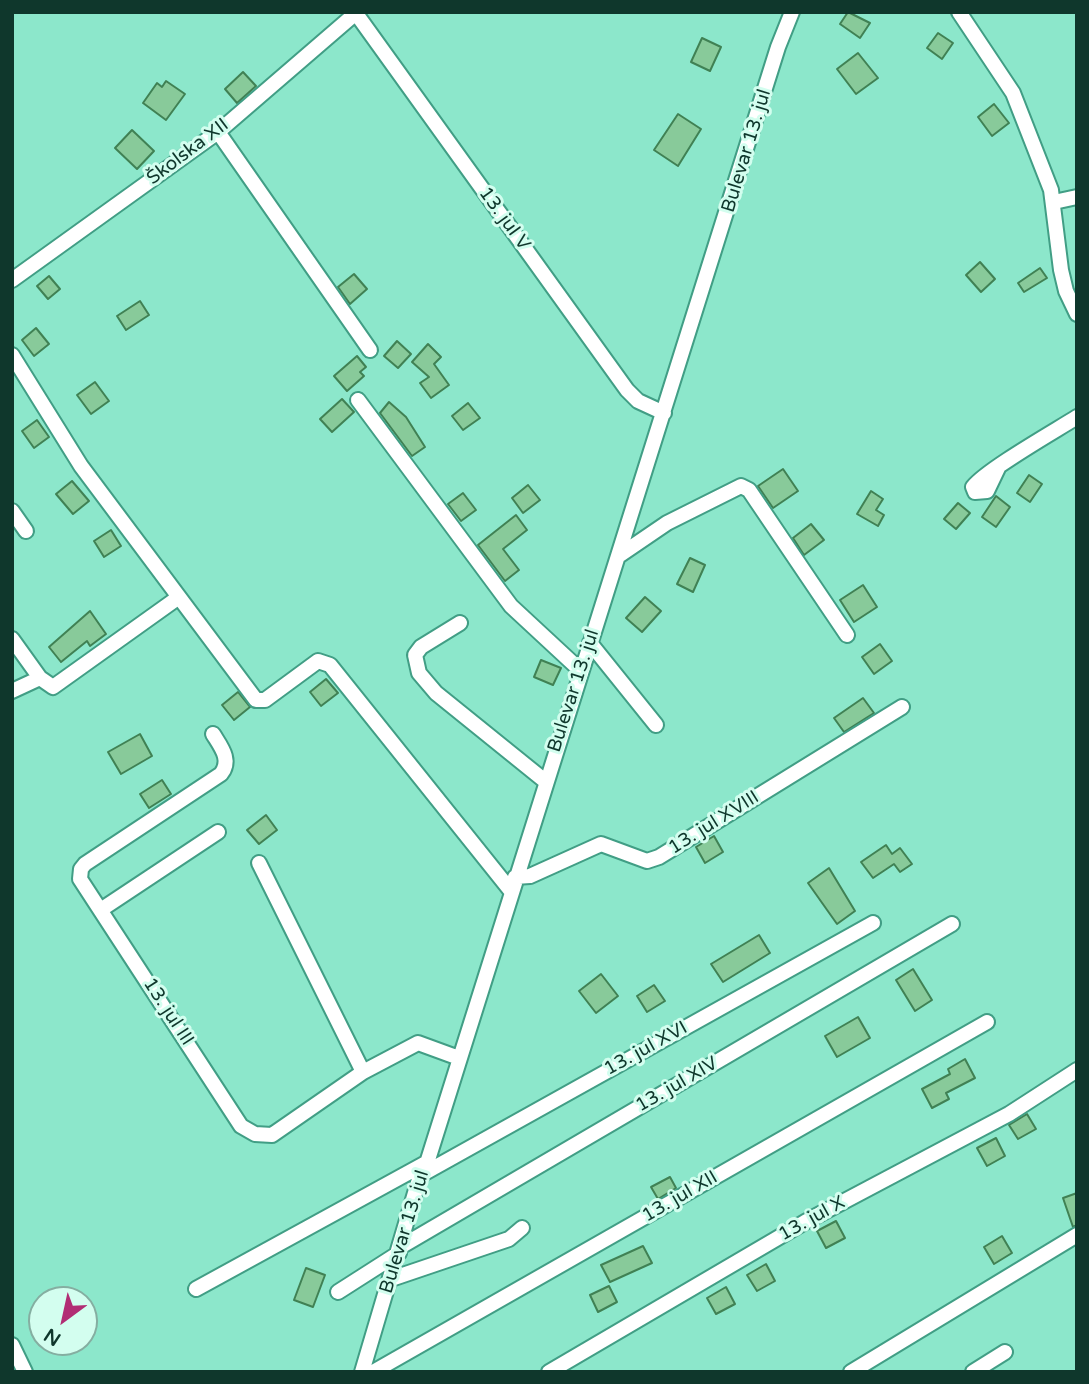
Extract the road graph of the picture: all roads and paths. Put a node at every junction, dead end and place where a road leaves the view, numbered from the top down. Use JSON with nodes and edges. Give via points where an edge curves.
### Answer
{"nodes":[{"id":1,"x":792,"y":12,"type":"edge"},
{"id":2,"x":960,"y":12,"type":"edge"},
{"id":3,"x":355,"y":13,"type":"edge"},
{"id":4,"x":218,"y":132,"type":"junction"},
{"id":5,"x":1077,"y":197,"type":"edge"},
{"id":6,"x":1054,"y":202,"type":"junction"},
{"id":7,"x":12,"y":280,"type":"edge"},
{"id":8,"x":1077,"y":314,"type":"edge"},
{"id":9,"x":370,"y":350,"type":"dead end"},
{"id":10,"x":12,"y":355,"type":"edge"},
{"id":11,"x":358,"y":400,"type":"dead end"},
{"id":12,"x":664,"y":413,"type":"junction"},
{"id":13,"x":1077,"y":416,"type":"edge"},
{"id":14,"x":998,"y":468,"type":"dead end"},
{"id":15,"x":12,"y":511,"type":"edge"},
{"id":16,"x":26,"y":531,"type":"dead end"},
{"id":17,"x":620,"y":555,"type":"junction"},
{"id":18,"x":179,"y":597,"type":"junction"},
{"id":19,"x":460,"y":623,"type":"dead end"},
{"id":20,"x":847,"y":635,"type":"dead end"},
{"id":21,"x":12,"y":639,"type":"edge"},
{"id":22,"x":590,"y":643,"type":"junction"},
{"id":23,"x":580,"y":670,"type":"junction"},
{"id":24,"x":40,"y":678,"type":"junction"},
{"id":25,"x":12,"y":691,"type":"edge"},
{"id":26,"x":902,"y":707,"type":"dead end"},
{"id":27,"x":656,"y":726,"type":"dead end"},
{"id":28,"x":213,"y":733,"type":"dead end"},
{"id":29,"x":545,"y":781,"type":"junction"},
{"id":30,"x":218,"y":832,"type":"dead end"},
{"id":31,"x":259,"y":863,"type":"dead end"},
{"id":32,"x":513,"y":884,"type":"junction"},
{"id":33,"x":102,"y":909,"type":"junction"},
{"id":34,"x":873,"y":923,"type":"dead end"},
{"id":35,"x":952,"y":924,"type":"dead end"},
{"id":36,"x":987,"y":1022,"type":"dead end"},
{"id":37,"x":459,"y":1058,"type":"junction"},
{"id":38,"x":1077,"y":1070,"type":"edge"},
{"id":39,"x":363,"y":1072,"type":"junction"},
{"id":40,"x":424,"y":1169,"type":"junction"},
{"id":41,"x":522,"y":1228,"type":"dead end"},
{"id":42,"x":1077,"y":1235,"type":"edge"},
{"id":43,"x":400,"y":1250,"type":"junction"},
{"id":44,"x":391,"y":1279,"type":"junction"},
{"id":45,"x":196,"y":1289,"type":"dead end"},
{"id":46,"x":338,"y":1292,"type":"dead end"},
{"id":47,"x":12,"y":1345,"type":"edge"},
{"id":48,"x":1005,"y":1352,"type":"dead end"},
{"id":49,"x":25,"y":1372,"type":"edge"},
{"id":50,"x":362,"y":1372,"type":"edge"},
{"id":51,"x":373,"y":1372,"type":"edge"},
{"id":52,"x":549,"y":1372,"type":"edge"},
{"id":53,"x":851,"y":1372,"type":"edge"},
{"id":54,"x":973,"y":1372,"type":"edge"}],
"edges":[{"from":1,"to":12,"type":"street","name":"Bulevar 13. jul"},
{"from":2,"to":6,"type":"street","via":[[1013,93]]},
{"from":3,"to":4,"type":"street","name":"Školska XII"},
{"from":3,"to":12,"type":"street","name":"13. jul V","via":[[627,390],[638,401]]},
{"from":4,"to":7,"type":"street","name":"Školska XII"},
{"from":4,"to":9,"type":"street"},
{"from":5,"to":6,"type":"street"},
{"from":6,"to":8,"type":"street","via":[[1061,270]]},
{"from":10,"to":18,"type":"street","via":[[81,466]]},
{"from":11,"to":23,"type":"street","via":[[511,606]]},
{"from":12,"to":17,"type":"street","name":"Bulevar 13. jul"},
{"from":13,"to":14,"type":"street"},
{"from":15,"to":16,"type":"street"},
{"from":17,"to":20,"type":"street","via":[[667,523],[741,486],[749,490]]},
{"from":17,"to":22,"type":"street","name":"Bulevar 13. jul"},
{"from":18,"to":24,"type":"street","via":[[60,685],[53,687]]},
{"from":18,"to":32,"type":"street","via":[[256,699],[265,700],[318,661],[330,665]]},
{"from":19,"to":29,"type":"street","via":[[415,655],[419,673],[436,693]]},
{"from":21,"to":24,"type":"street"},
{"from":22,"to":23,"type":"street","name":"Bulevar 13. jul"},
{"from":22,"to":27,"type":"street"},
{"from":23,"to":29,"type":"street","name":"Bulevar 13. jul"},
{"from":24,"to":25,"type":"street"},
{"from":26,"to":32,"type":"street","name":"13. jul XVIII","via":[[659,857],[647,861],[601,844]]},
{"from":28,"to":33,"type":"street","name":"13. jul III","via":[[226,756],[221,774],[81,869],[80,879]]},
{"from":29,"to":32,"type":"street","name":"Bulevar 13. jul"},
{"from":30,"to":33,"type":"street"},
{"from":31,"to":39,"type":"street"},
{"from":32,"to":37,"type":"street","name":"Bulevar 13. jul"},
{"from":33,"to":39,"type":"street","name":"13. jul III","via":[[241,1126],[255,1135],[271,1135]]},
{"from":34,"to":40,"type":"street","name":"13. jul XVI"},
{"from":35,"to":43,"type":"street","name":"13. jul XIV"},
{"from":36,"to":51,"type":"street","name":"13. jul XII"},
{"from":37,"to":39,"type":"street","name":"13. jul III","via":[[418,1043]]},
{"from":37,"to":40,"type":"street","name":"Bulevar 13. jul"},
{"from":38,"to":52,"type":"street","name":"13. jul X","via":[[1009,1114],[805,1222]]},
{"from":40,"to":43,"type":"street","name":"Bulevar 13. jul"},
{"from":40,"to":45,"type":"street","name":"13. jul XVI"},
{"from":41,"to":44,"type":"street","via":[[509,1238]]},
{"from":42,"to":53,"type":"street"},
{"from":43,"to":44,"type":"street","name":"Bulevar 13. jul"},
{"from":43,"to":46,"type":"street","name":"13. jul XIV"},
{"from":44,"to":50,"type":"street","name":"Bulevar 13. jul"},
{"from":47,"to":49,"type":"street"},
{"from":48,"to":54,"type":"street"}]}
